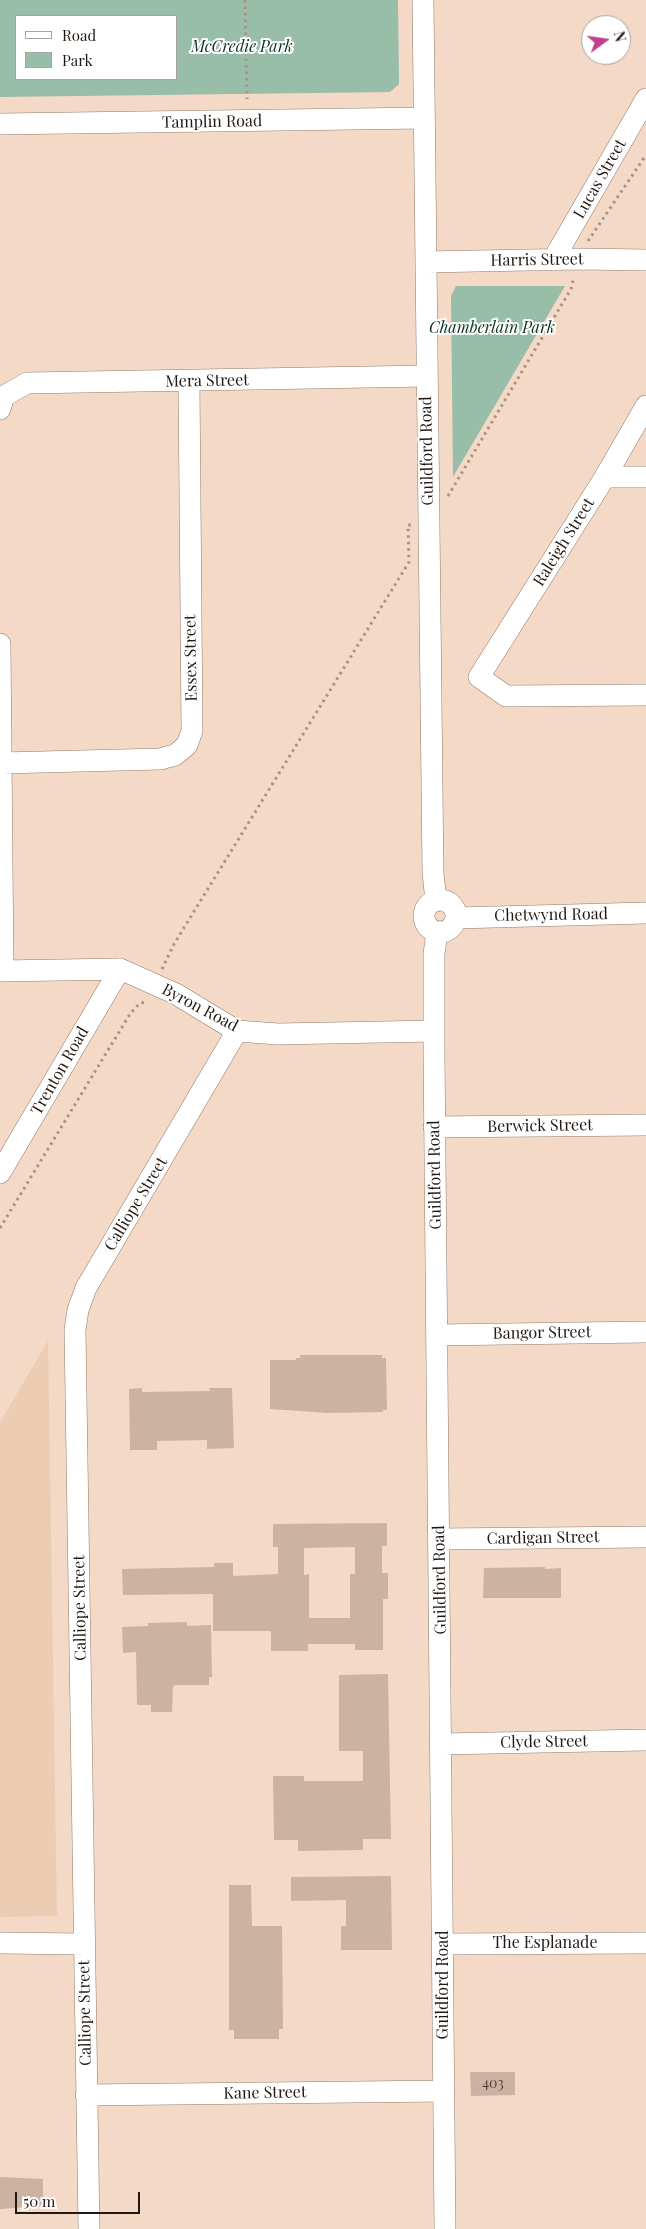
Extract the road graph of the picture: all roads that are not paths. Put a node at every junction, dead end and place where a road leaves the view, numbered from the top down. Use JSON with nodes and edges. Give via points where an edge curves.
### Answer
{"nodes":[{"id":1,"x":423,"y":0,"type":"edge"},
{"id":2,"x":646,"y":99,"type":"edge"},
{"id":3,"x":424,"y":118,"type":"junction"},
{"id":4,"x":0,"y":124,"type":"edge"},
{"id":5,"x":553,"y":260,"type":"junction"},
{"id":6,"x":646,"y":260,"type":"edge"},
{"id":7,"x":427,"y":262,"type":"junction"},
{"id":8,"x":427,"y":376,"type":"junction"},
{"id":9,"x":189,"y":382,"type":"junction"},
{"id":10,"x":646,"y":406,"type":"edge"},
{"id":11,"x":0,"y":409,"type":"edge"},
{"id":12,"x":605,"y":477,"type":"junction"},
{"id":13,"x":646,"y":477,"type":"edge"},
{"id":14,"x":0,"y":644,"type":"edge"},
{"id":15,"x":646,"y":695,"type":"edge"},
{"id":16,"x":2,"y":763,"type":"junction"},
{"id":17,"x":436,"y":901,"type":"junction"},
{"id":18,"x":646,"y":914,"type":"edge"},
{"id":19,"x":456,"y":918,"type":"junction"},
{"id":20,"x":437,"y":932,"type":"junction"},
{"id":21,"x":120,"y":969,"type":"junction"},
{"id":22,"x":1,"y":971,"type":"edge"},
{"id":23,"x":237,"y":1031,"type":"junction"},
{"id":24,"x":434,"y":1031,"type":"junction"},
{"id":25,"x":646,"y":1125,"type":"edge"},
{"id":26,"x":434,"y":1127,"type":"junction"},
{"id":27,"x":0,"y":1172,"type":"edge"},
{"id":28,"x":646,"y":1332,"type":"edge"},
{"id":29,"x":437,"y":1335,"type":"junction"},
{"id":30,"x":646,"y":1537,"type":"edge"},
{"id":31,"x":439,"y":1539,"type":"junction"},
{"id":32,"x":646,"y":1740,"type":"edge"},
{"id":33,"x":442,"y":1744,"type":"junction"},
{"id":34,"x":0,"y":1943,"type":"edge"},
{"id":35,"x":646,"y":1943,"type":"edge"},
{"id":36,"x":84,"y":1944,"type":"junction"},
{"id":37,"x":443,"y":1944,"type":"junction"},
{"id":38,"x":444,"y":2091,"type":"junction"},
{"id":39,"x":86,"y":2095,"type":"junction"},
{"id":40,"x":89,"y":2229,"type":"edge"},
{"id":41,"x":446,"y":2229,"type":"edge"}],
"edges":[{"from":1,"to":3,"type":"street","name":"Guildford Road"},
{"from":2,"to":5,"type":"street","name":"Lucas Street"},
{"from":3,"to":4,"type":"street","name":"Tamplin Road"},
{"from":3,"to":7,"type":"street","name":"Guildford Road"},
{"from":5,"to":6,"type":"street","name":"Harris Street"},
{"from":5,"to":7,"type":"street","name":"Harris Street"},
{"from":7,"to":8,"type":"street","name":"Guildford Road"},
{"from":8,"to":9,"type":"street","name":"Mera Street"},
{"from":8,"to":17,"type":"street","name":"Guildford Road","via":[[433,873]]},
{"from":9,"to":11,"type":"street","name":"Mera Street","via":[[27,383],[4,396]]},
{"from":9,"to":16,"type":"street","name":"Essex Street","via":[[192,730],[186,744],[175,755],[160,759]]},
{"from":10,"to":12,"type":"street","name":"Raleigh Street"},
{"from":12,"to":13,"type":"street"},
{"from":12,"to":15,"type":"street","name":"Raleigh Street","via":[[479,677],[506,696]]},
{"from":14,"to":16,"type":"street"},
{"from":16,"to":22,"type":"street"},
{"from":17,"to":19,"type":"street","via":[[450,904]]},
{"from":17,"to":20,"type":"street","via":[[427,907],[424,917],[428,927]]},
{"from":18,"to":19,"type":"street","name":"Chetwynd Road"},
{"from":19,"to":20,"type":"street","via":[[452,927]]},
{"from":20,"to":24,"type":"street","name":"Guildford Road"},
{"from":21,"to":22,"type":"street","name":"Byron Road"},
{"from":21,"to":23,"type":"street","name":"Byron Road","via":[[170,991]]},
{"from":21,"to":27,"type":"street","name":"Trenton Road"},
{"from":23,"to":24,"type":"street","name":"Byron Road","via":[[278,1034]]},
{"from":23,"to":36,"type":"street","name":"Calliope Street","via":[[86,1288],[78,1310],[75,1330]]},
{"from":24,"to":26,"type":"street","name":"Guildford Road"},
{"from":25,"to":26,"type":"street","name":"Berwick Street"},
{"from":26,"to":29,"type":"street","name":"Guildford Road"},
{"from":28,"to":29,"type":"street","name":"Bangor Street"},
{"from":29,"to":31,"type":"street","name":"Guildford Road"},
{"from":30,"to":31,"type":"street","name":"Cardigan Street"},
{"from":31,"to":33,"type":"street","name":"Guildford Road"},
{"from":32,"to":33,"type":"street","name":"Clyde Street"},
{"from":33,"to":37,"type":"street","name":"Guildford Road"},
{"from":34,"to":36,"type":"street"},
{"from":35,"to":37,"type":"street","name":"The Esplanade"},
{"from":36,"to":39,"type":"street","name":"Calliope Street"},
{"from":37,"to":38,"type":"street","name":"Guildford Road"},
{"from":38,"to":39,"type":"street","name":"Kane Street"},
{"from":38,"to":41,"type":"street","name":"Guildford Road"},
{"from":39,"to":40,"type":"street","name":"Calliope Street"}]}
